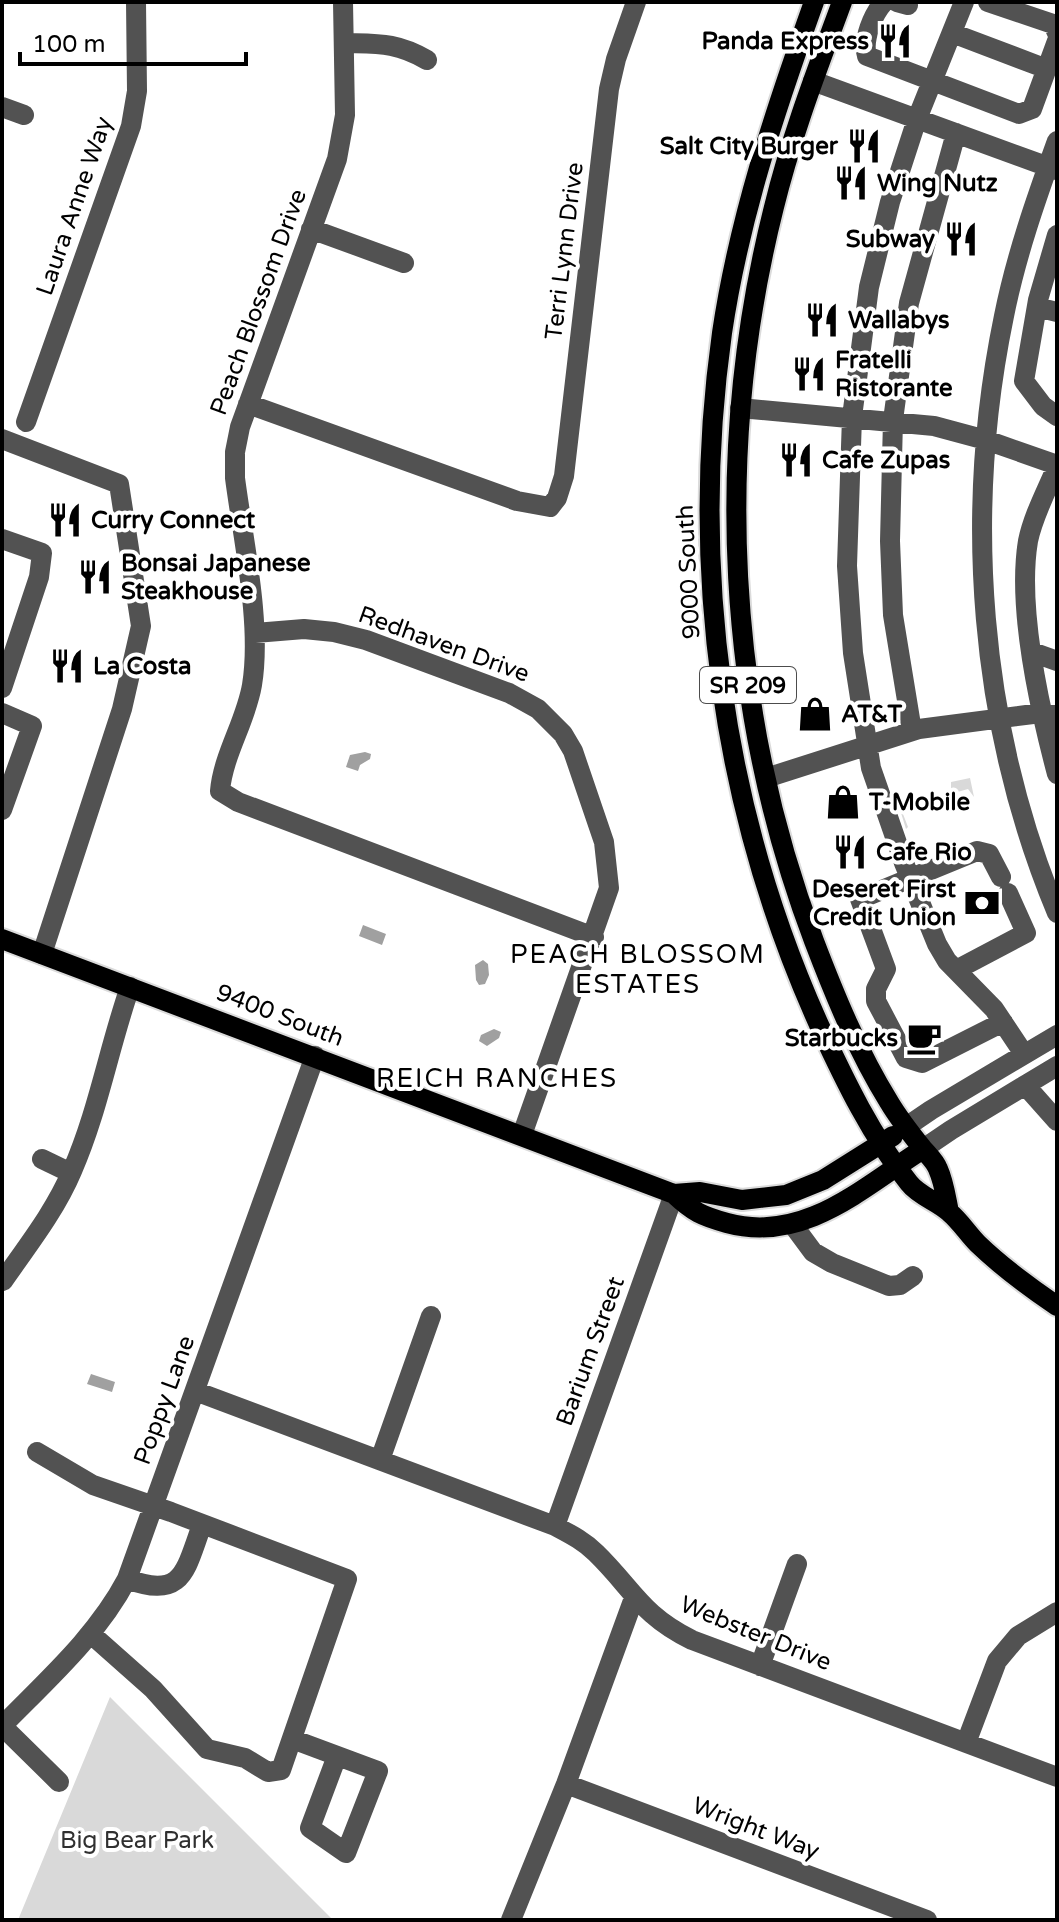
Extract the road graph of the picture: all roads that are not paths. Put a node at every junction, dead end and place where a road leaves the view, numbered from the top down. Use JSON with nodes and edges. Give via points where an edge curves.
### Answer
{"nodes":[{"id":1,"x":136,"y":2,"type":"edge"},
{"id":2,"x":343,"y":2,"type":"edge"},
{"id":3,"x":636,"y":2,"type":"edge"},
{"id":4,"x":814,"y":2,"type":"edge"},
{"id":5,"x":884,"y":2,"type":"edge"},
{"id":6,"x":964,"y":2,"type":"edge"},
{"id":7,"x":988,"y":2,"type":"edge"},
{"id":8,"x":842,"y":3,"type":"edge"},
{"id":9,"x":952,"y":33,"type":"junction"},
{"id":10,"x":1057,"y":33,"type":"edge"},
{"id":11,"x":1057,"y":41,"type":"edge"},
{"id":12,"x":344,"y":43,"type":"junction"},
{"id":13,"x":427,"y":60,"type":"dead end"},
{"id":14,"x":1047,"y":69,"type":"junction"},
{"id":15,"x":933,"y":80,"type":"junction"},
{"id":16,"x":813,"y":81,"type":"junction"},
{"id":17,"x":2,"y":107,"type":"edge"},
{"id":18,"x":24,"y":115,"type":"dead end"},
{"id":19,"x":917,"y":119,"type":"junction"},
{"id":20,"x":956,"y":133,"type":"junction"},
{"id":21,"x":1057,"y":141,"type":"edge"},
{"id":22,"x":1052,"y":168,"type":"edge"},
{"id":23,"x":311,"y":229,"type":"junction"},
{"id":24,"x":1057,"y":235,"type":"edge"},
{"id":25,"x":404,"y":263,"type":"dead end"},
{"id":26,"x":1010,"y":291,"type":"junction"},
{"id":27,"x":1042,"y":309,"type":"edge"},
{"id":28,"x":1004,"y":313,"type":"junction"},
{"id":29,"x":248,"y":404,"type":"junction"},
{"id":30,"x":740,"y":408,"type":"junction"},
{"id":31,"x":1057,"y":416,"type":"edge"},
{"id":32,"x":852,"y":417,"type":"junction"},
{"id":33,"x":893,"y":420,"type":"junction"},
{"id":34,"x":26,"y":422,"type":"dead end"},
{"id":35,"x":2,"y":439,"type":"edge"},
{"id":36,"x":986,"y":440,"type":"junction"},
{"id":37,"x":1057,"y":466,"type":"edge"},
{"id":38,"x":2,"y":539,"type":"edge"},
{"id":39,"x":255,"y":633,"type":"junction"},
{"id":40,"x":1032,"y":652,"type":"junction"},
{"id":41,"x":1057,"y":661,"type":"edge"},
{"id":42,"x":2,"y":688,"type":"edge"},
{"id":43,"x":2,"y":713,"type":"edge"},
{"id":44,"x":1049,"y":714,"type":"edge"},
{"id":45,"x":1000,"y":719,"type":"junction"},
{"id":46,"x":912,"y":731,"type":"junction"},
{"id":47,"x":868,"y":747,"type":"junction"},
{"id":48,"x":1056,"y":769,"type":"edge"},
{"id":49,"x":766,"y":778,"type":"junction"},
{"id":50,"x":2,"y":810,"type":"edge"},
{"id":51,"x":910,"y":878,"type":"junction"},
{"id":52,"x":1057,"y":913,"type":"edge"},
{"id":53,"x":594,"y":937,"type":"junction"},
{"id":54,"x":2,"y":939,"type":"edge"},
{"id":55,"x":42,"y":954,"type":"junction"},
{"id":56,"x":956,"y":970,"type":"junction"},
{"id":57,"x":130,"y":987,"type":"junction"},
{"id":58,"x":1003,"y":1022,"type":"junction"},
{"id":59,"x":1057,"y":1035,"type":"edge"},
{"id":60,"x":1024,"y":1054,"type":"junction"},
{"id":61,"x":315,"y":1056,"type":"junction"},
{"id":62,"x":1057,"y":1066,"type":"edge"},
{"id":63,"x":1025,"y":1085,"type":"junction"},
{"id":64,"x":1057,"y":1120,"type":"edge"},
{"id":65,"x":906,"y":1127,"type":"junction"},
{"id":66,"x":522,"y":1135,"type":"junction"},
{"id":67,"x":882,"y":1143,"type":"junction"},
{"id":68,"x":923,"y":1149,"type":"junction"},
{"id":69,"x":42,"y":1159,"type":"dead end"},
{"id":70,"x":897,"y":1166,"type":"junction"},
{"id":71,"x":71,"y":1173,"type":"junction"},
{"id":72,"x":674,"y":1194,"type":"junction"},
{"id":73,"x":949,"y":1212,"type":"junction"},
{"id":74,"x":793,"y":1225,"type":"junction"},
{"id":75,"x":913,"y":1276,"type":"dead end"},
{"id":76,"x":3,"y":1281,"type":"edge"},
{"id":77,"x":1057,"y":1306,"type":"edge"},
{"id":78,"x":431,"y":1316,"type":"dead end"},
{"id":79,"x":195,"y":1391,"type":"junction"},
{"id":80,"x":37,"y":1452,"type":"dead end"},
{"id":81,"x":380,"y":1460,"type":"junction"},
{"id":82,"x":152,"y":1507,"type":"junction"},
{"id":83,"x":202,"y":1525,"type":"junction"},
{"id":84,"x":555,"y":1526,"type":"junction"},
{"id":85,"x":797,"y":1564,"type":"dead end"},
{"id":86,"x":127,"y":1579,"type":"junction"},
{"id":87,"x":634,"y":1598,"type":"junction"},
{"id":88,"x":1057,"y":1612,"type":"edge"},
{"id":89,"x":91,"y":1634,"type":"junction"},
{"id":90,"x":760,"y":1666,"type":"junction"},
{"id":91,"x":2,"y":1726,"type":"edge"},
{"id":92,"x":292,"y":1739,"type":"junction"},
{"id":93,"x":966,"y":1743,"type":"junction"},
{"id":94,"x":337,"y":1756,"type":"junction"},
{"id":95,"x":1057,"y":1777,"type":"edge"},
{"id":96,"x":59,"y":1782,"type":"dead end"},
{"id":97,"x":566,"y":1784,"type":"junction"},
{"id":98,"x":511,"y":1920,"type":"edge"},
{"id":99,"x":927,"y":1920,"type":"edge"}],
"edges":[{"from":1,"to":34,"type":"street","name":"Laura Anne Way","via":[[137,91],[131,126]]},
{"from":2,"to":12,"type":"street","name":"Peach Blossom Drive"},
{"from":3,"to":29,"type":"street","name":"Terri Lynn Drive","via":[[609,89],[564,476],[550,507],[517,501]]},
{"from":4,"to":67,"type":"main road","name":"9000 South","number":"SR 209","via":[[757,167],[723,329],[710,473],[713,620],[731,744],[779,926],[834,1057]]},
{"from":5,"to":15,"type":"street","via":[[865,44],[867,56]]},
{"from":6,"to":9,"type":"street"},
{"from":7,"to":10,"type":"street","via":[[1053,24]]},
{"from":8,"to":16,"type":"main road","name":"9000 South","number":"SR 209"},
{"from":9,"to":14,"type":"street"},
{"from":9,"to":15,"type":"street"},
{"from":11,"to":14,"type":"street"},
{"from":12,"to":13,"type":"street","via":[[387,43]]},
{"from":12,"to":23,"type":"street","name":"Peach Blossom Drive","via":[[342,137]]},
{"from":14,"to":15,"type":"street","via":[[1032,109],[1019,114]]},
{"from":15,"to":19,"type":"street"},
{"from":16,"to":19,"type":"street"},
{"from":16,"to":30,"type":"main road","name":"9000 South","number":"SR 209","via":[[762,258]]},
{"from":17,"to":18,"type":"street"},
{"from":19,"to":20,"type":"street"},
{"from":19,"to":32,"type":"street","via":[[869,287]]},
{"from":20,"to":22,"type":"street"},
{"from":20,"to":33,"type":"street","via":[[909,303]]},
{"from":21,"to":22,"type":"street"},
{"from":22,"to":26,"type":"street","via":[[1030,215]]},
{"from":23,"to":25,"type":"street"},
{"from":23,"to":29,"type":"street","name":"Peach Blossom Drive"},
{"from":24,"to":27,"type":"street"},
{"from":26,"to":27,"type":"street"},
{"from":26,"to":28,"type":"street"},
{"from":27,"to":28,"type":"street"},
{"from":27,"to":31,"type":"street","via":[[1024,381]]},
{"from":28,"to":36,"type":"street"},
{"from":29,"to":39,"type":"street","name":"Peach Blossom Drive","via":[[235,452],[235,478]]},
{"from":30,"to":32,"type":"street"},
{"from":30,"to":49,"type":"main road","name":"9000 South","number":"SR 209","via":[[740,616]]},
{"from":32,"to":33,"type":"street"},
{"from":32,"to":47,"type":"street","via":[[847,566],[853,653]]},
{"from":33,"to":36,"type":"street"},
{"from":33,"to":46,"type":"street","via":[[893,615]]},
{"from":35,"to":55,"type":"street","via":[[119,484],[141,626],[122,709]]},
{"from":36,"to":37,"type":"street"},
{"from":36,"to":45,"type":"street","via":[[982,548]]},
{"from":37,"to":40,"type":"street","via":[[1028,544]]},
{"from":38,"to":42,"type":"street","via":[[42,553]]},
{"from":39,"to":53,"type":"street","name":"Redhaven Drive","via":[[304,629],[366,640],[509,693],[538,709],[573,751],[604,842],[609,888]]},
{"from":39,"to":53,"type":"street","name":"Peach Blossom Drive","via":[[251,687],[222,778],[220,791],[225,796]]},
{"from":40,"to":41,"type":"street"},
{"from":40,"to":44,"type":"street"},
{"from":43,"to":50,"type":"street","via":[[32,726]]},
{"from":44,"to":45,"type":"street"},
{"from":44,"to":48,"type":"street"},
{"from":45,"to":46,"type":"street"},
{"from":45,"to":52,"type":"street","via":[[1032,844]]},
{"from":46,"to":47,"type":"street"},
{"from":47,"to":49,"type":"street"},
{"from":47,"to":51,"type":"street"},
{"from":49,"to":65,"type":"main road","name":"9000 South","number":"SR 209","via":[[815,943],[872,1072]]},
{"from":51,"to":56,"type":"street","via":[[937,944]]},
{"from":51,"to":56,"type":"street","via":[[977,851],[989,854],[1005,885],[1026,933]]},
{"from":51,"to":58,"type":"street","via":[[860,899],[886,969],[876,1001],[906,1058],[922,1063]]},
{"from":53,"to":66,"type":"street","name":"Redhaven Drive"},
{"from":54,"to":55,"type":"main road","name":"9400 South"},
{"from":55,"to":57,"type":"main road","name":"9400 South"},
{"from":56,"to":58,"type":"street"},
{"from":57,"to":61,"type":"main road","name":"9400 South"},
{"from":57,"to":71,"type":"street"},
{"from":58,"to":60,"type":"street"},
{"from":59,"to":60,"type":"street"},
{"from":60,"to":65,"type":"street"},
{"from":61,"to":66,"type":"main road","name":"9400 South"},
{"from":61,"to":79,"type":"street","name":"Poppy Lane"},
{"from":62,"to":63,"type":"street"},
{"from":63,"to":64,"type":"street"},
{"from":63,"to":68,"type":"street"},
{"from":65,"to":67,"type":"main road","name":"9400 South"},
{"from":65,"to":68,"type":"main road","name":"9000 South","number":"SR 209"},
{"from":66,"to":72,"type":"main road","name":"9400 South"},
{"from":67,"to":70,"type":"main road","name":"9000 South","number":"SR 209"},
{"from":67,"to":72,"type":"main road","name":"9400 South","via":[[823,1180],[786,1195],[742,1200],[700,1192]]},
{"from":68,"to":70,"type":"main road","name":"9400 South"},
{"from":68,"to":73,"type":"main road","number":"SR 209","via":[[938,1167]]},
{"from":69,"to":71,"type":"street"},
{"from":70,"to":73,"type":"main road","number":"SR 209","via":[[912,1187]]},
{"from":70,"to":74,"type":"main road","name":"9400 South","via":[[828,1210]]},
{"from":71,"to":76,"type":"street"},
{"from":72,"to":74,"type":"main road","name":"9400 South","via":[[693,1211],[734,1225]]},
{"from":72,"to":84,"type":"street","name":"Barium Street"},
{"from":73,"to":77,"type":"main road","number":"SR 209","via":[[978,1244]]},
{"from":74,"to":75,"type":"street","via":[[813,1252],[832,1263],[889,1286],[905,1284]]},
{"from":78,"to":81,"type":"street"},
{"from":79,"to":81,"type":"street","name":"Webster Drive"},
{"from":79,"to":82,"type":"street","name":"Poppy Lane"},
{"from":80,"to":82,"type":"street","via":[[93,1485]]},
{"from":81,"to":84,"type":"street","name":"Webster Drive"},
{"from":82,"to":83,"type":"street"},
{"from":82,"to":86,"type":"street","name":"Poppy Lane"},
{"from":83,"to":86,"type":"street","via":[[186,1569],[171,1585]]},
{"from":83,"to":92,"type":"street","via":[[347,1579]]},
{"from":84,"to":87,"type":"street","name":"Webster Drive","via":[[596,1553]]},
{"from":85,"to":90,"type":"street"},
{"from":86,"to":89,"type":"street","name":"Poppy Lane"},
{"from":87,"to":90,"type":"street","name":"Webster Drive","via":[[670,1629]]},
{"from":87,"to":97,"type":"street"},
{"from":88,"to":93,"type":"street","via":[[1018,1636],[997,1661]]},
{"from":89,"to":91,"type":"street","name":"Poppy Lane"},
{"from":89,"to":92,"type":"street","via":[[153,1689],[207,1749],[245,1758],[268,1772],[281,1770]]},
{"from":90,"to":93,"type":"street","name":"Webster Drive"},
{"from":91,"to":96,"type":"street"},
{"from":92,"to":94,"type":"street"},
{"from":93,"to":95,"type":"street","name":"Webster Drive"},
{"from":94,"to":94,"type":"street","via":[[378,1771],[346,1853],[310,1828]]},
{"from":97,"to":98,"type":"street"},
{"from":97,"to":99,"type":"street","name":"Wright Way"}]}
